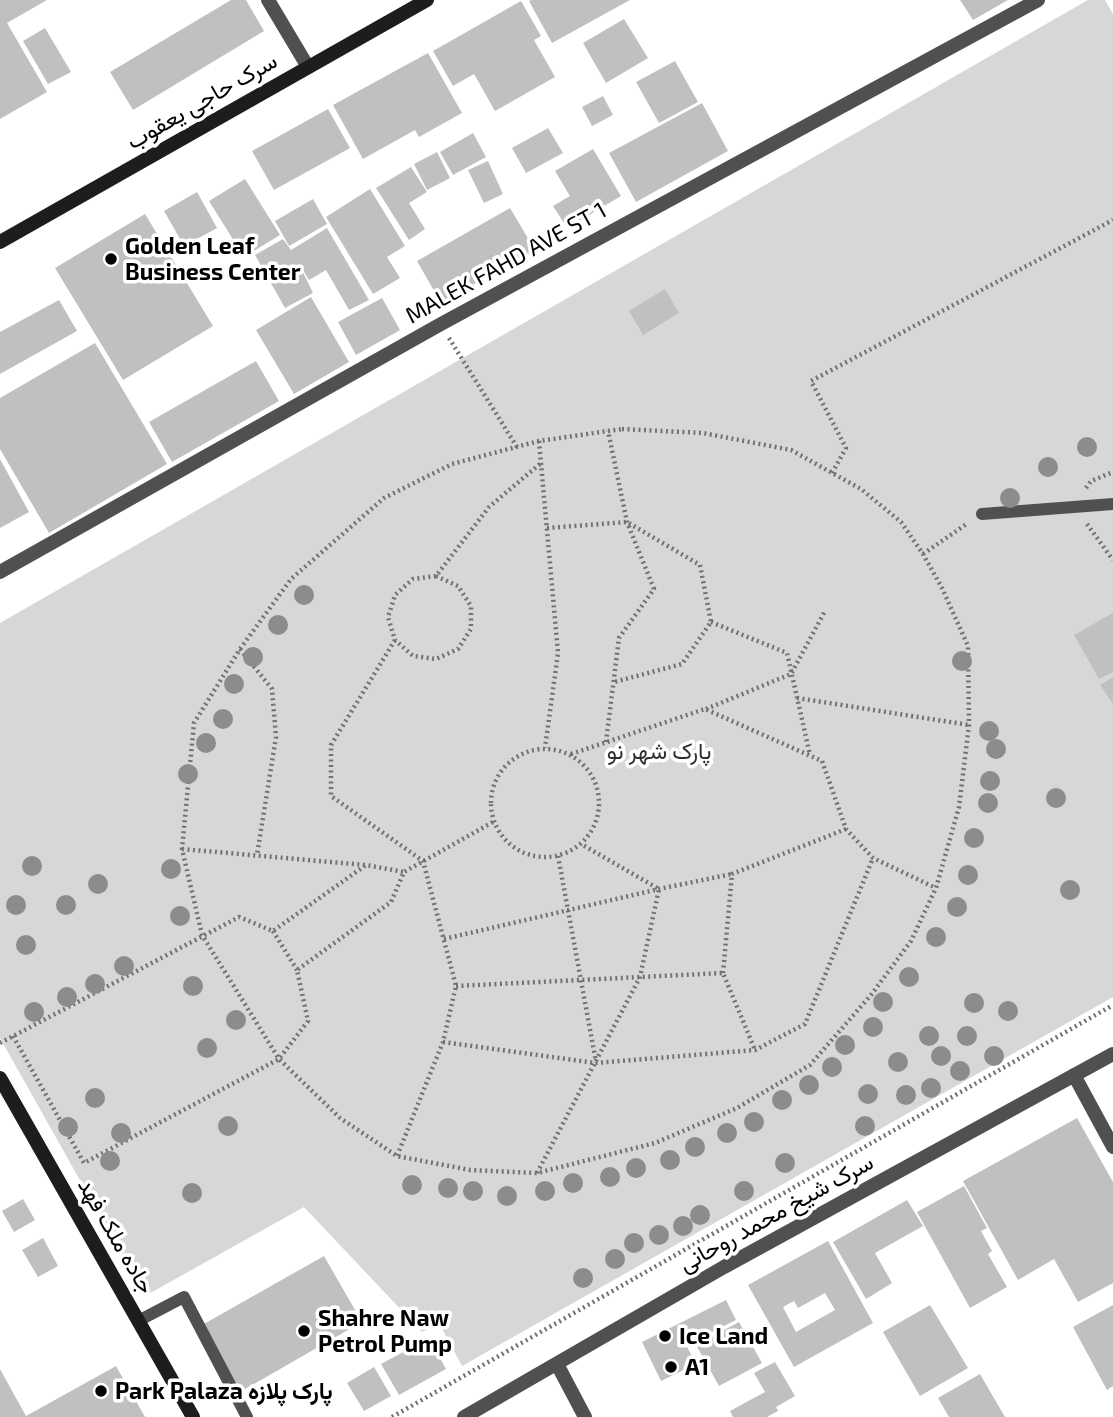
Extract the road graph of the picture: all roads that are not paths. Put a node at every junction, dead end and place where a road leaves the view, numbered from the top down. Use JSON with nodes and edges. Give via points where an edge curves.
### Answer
{"nodes":[{"id":1,"x":268,"y":0,"type":"edge"},
{"id":2,"x":427,"y":0,"type":"edge"},
{"id":3,"x":1038,"y":0,"type":"edge"},
{"id":4,"x":308,"y":67,"type":"junction"},
{"id":5,"x":0,"y":242,"type":"edge"},
{"id":6,"x":1113,"y":503,"type":"edge"},
{"id":7,"x":982,"y":514,"type":"road end"},
{"id":8,"x":0,"y":572,"type":"edge"},
{"id":9,"x":1113,"y":1054,"type":"edge"},
{"id":10,"x":1074,"y":1075,"type":"junction"},
{"id":11,"x":0,"y":1078,"type":"edge"},
{"id":12,"x":1113,"y":1147,"type":"edge"},
{"id":13,"x":138,"y":1321,"type":"junction"},
{"id":14,"x":557,"y":1364,"type":"junction"},
{"id":15,"x":193,"y":1417,"type":"edge"},
{"id":16,"x":247,"y":1417,"type":"edge"},
{"id":17,"x":464,"y":1417,"type":"edge"},
{"id":18,"x":585,"y":1417,"type":"edge"}],
"edges":[{"from":1,"to":4,"type":"street"},
{"from":2,"to":4,"type":"main road","name":"سرک حاجی یعقوب"},
{"from":3,"to":8,"type":"street","name":"MALEK FAHD AVE ST 1","via":[[441,324]]},
{"from":4,"to":5,"type":"main road","name":"سرک حاجی یعقوب"},
{"from":6,"to":7,"type":"lane"},
{"from":9,"to":10,"type":"street","name":"سرک شیخ محمد روحانی"},
{"from":10,"to":12,"type":"street"},
{"from":10,"to":14,"type":"street","name":"سرک شیخ محمد روحانی"},
{"from":11,"to":13,"type":"main road","name":"جاده ملک فهد"},
{"from":13,"to":15,"type":"main road","name":"جاده ملک فهد"},
{"from":13,"to":16,"type":"lane","via":[[184,1297]]},
{"from":14,"to":17,"type":"street","name":"سرک شیخ محمد روحانی"},
{"from":14,"to":18,"type":"street"}]}
